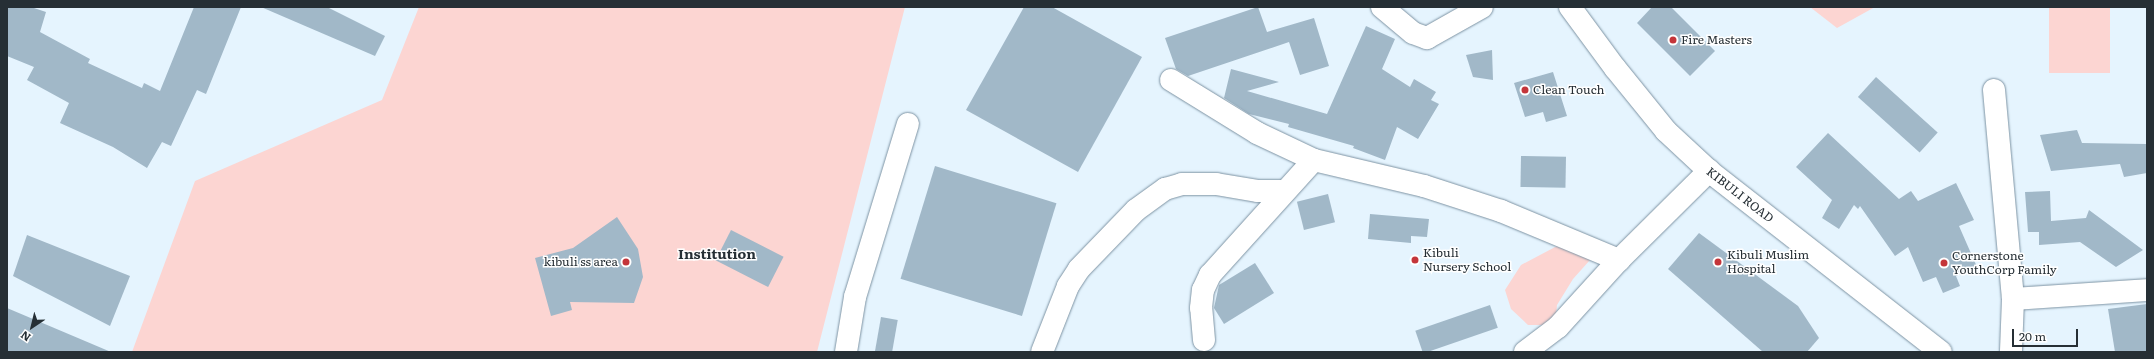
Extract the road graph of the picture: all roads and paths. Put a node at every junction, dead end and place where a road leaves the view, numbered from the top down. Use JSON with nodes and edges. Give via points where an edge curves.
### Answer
{"nodes":[{"id":1,"x":1382,"y":7,"type":"edge"},
{"id":2,"x":1482,"y":7,"type":"edge"},
{"id":3,"x":1570,"y":7,"type":"edge"},
{"id":4,"x":1171,"y":80,"type":"dead end"},
{"id":5,"x":1994,"y":90,"type":"dead end"},
{"id":6,"x":908,"y":124,"type":"dead end"},
{"id":7,"x":1314,"y":160,"type":"junction"},
{"id":8,"x":1709,"y":171,"type":"junction"},
{"id":9,"x":1284,"y":191,"type":"junction"},
{"id":10,"x":1619,"y":260,"type":"junction"},
{"id":11,"x":2147,"y":290,"type":"edge"},
{"id":12,"x":2013,"y":299,"type":"junction"},
{"id":13,"x":1204,"y":340,"type":"dead end"},
{"id":14,"x":846,"y":352,"type":"edge"},
{"id":15,"x":1042,"y":352,"type":"edge"},
{"id":16,"x":1525,"y":352,"type":"edge"},
{"id":17,"x":1940,"y":352,"type":"edge"},
{"id":18,"x":2010,"y":352,"type":"edge"}],
"edges":[{"from":1,"to":2,"type":"street","via":[[1413,33],[1427,38]]},
{"from":3,"to":8,"type":"street","name":"KIBULI ROAD","via":[[1666,132]]},
{"from":4,"to":7,"type":"street","via":[[1257,132]]},
{"from":5,"to":12,"type":"street"},
{"from":6,"to":14,"type":"street","via":[[855,297]]},
{"from":7,"to":9,"type":"street"},
{"from":7,"to":10,"type":"street","via":[[1424,186],[1494,208]]},
{"from":8,"to":10,"type":"street"},
{"from":8,"to":17,"type":"street","name":"KIBULI ROAD"},
{"from":9,"to":13,"type":"street","via":[[1210,275],[1203,290],[1201,308]]},
{"from":9,"to":15,"type":"street","via":[[1258,191],[1216,184],[1182,184],[1165,189],[1136,210],[1079,270],[1068,286]]},
{"from":10,"to":16,"type":"street","via":[[1558,327]]},
{"from":11,"to":12,"type":"street"},
{"from":12,"to":18,"type":"street"}]}
